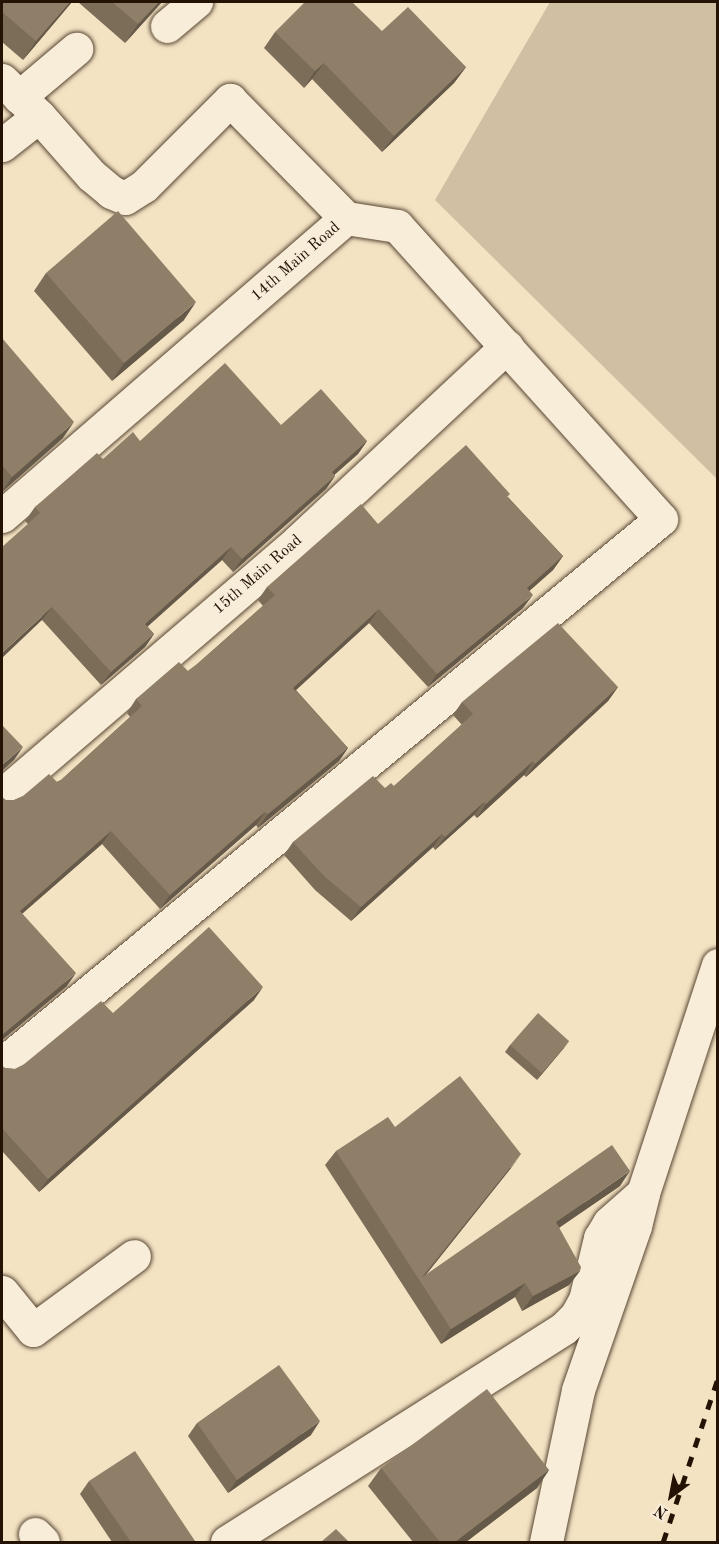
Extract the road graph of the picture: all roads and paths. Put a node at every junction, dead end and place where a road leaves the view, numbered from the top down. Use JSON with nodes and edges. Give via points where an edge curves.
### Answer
{"nodes":[{"id":1,"x":196,"y":2,"type":"edge"},
{"id":2,"x":167,"y":26,"type":"dead end"},
{"id":3,"x":76,"y":49,"type":"dead end"},
{"id":4,"x":20,"y":98,"type":"edge"},
{"id":5,"x":2,"y":146,"type":"edge"},
{"id":6,"x":346,"y":218,"type":"junction"},
{"id":7,"x":507,"y":346,"type":"junction"},
{"id":8,"x":2,"y":516,"type":"edge"},
{"id":9,"x":2,"y":795,"type":"edge"},
{"id":10,"x":717,"y":965,"type":"edge"},
{"id":11,"x":2,"y":1064,"type":"edge"},
{"id":12,"x":644,"y":1192,"type":"junction"},
{"id":13,"x":134,"y":1256,"type":"dead end"},
{"id":14,"x":2,"y":1292,"type":"edge"},
{"id":15,"x":227,"y":1542,"type":"edge"},
{"id":16,"x":546,"y":1542,"type":"edge"}],
"edges":[{"from":1,"to":2,"type":"street"},
{"from":3,"to":4,"type":"street"},
{"from":4,"to":5,"type":"street"},
{"from":4,"to":6,"type":"street","name":"14th Main Road","via":[[91,175],[111,192],[126,198],[144,186],[230,100]]},
{"from":6,"to":7,"type":"street","via":[[397,226]]},
{"from":6,"to":8,"type":"street","name":"14th Main Road"},
{"from":7,"to":9,"type":"street","name":"15th Main Road","via":[[299,540]]},
{"from":7,"to":11,"type":"street","via":[[661,519]]},
{"from":10,"to":12,"type":"street"},
{"from":12,"to":15,"type":"street","via":[[609,1223],[600,1238],[585,1299],[564,1328]]},
{"from":12,"to":16,"type":"street","via":[[578,1390]]},
{"from":13,"to":14,"type":"street","via":[[33,1330]]}]}
